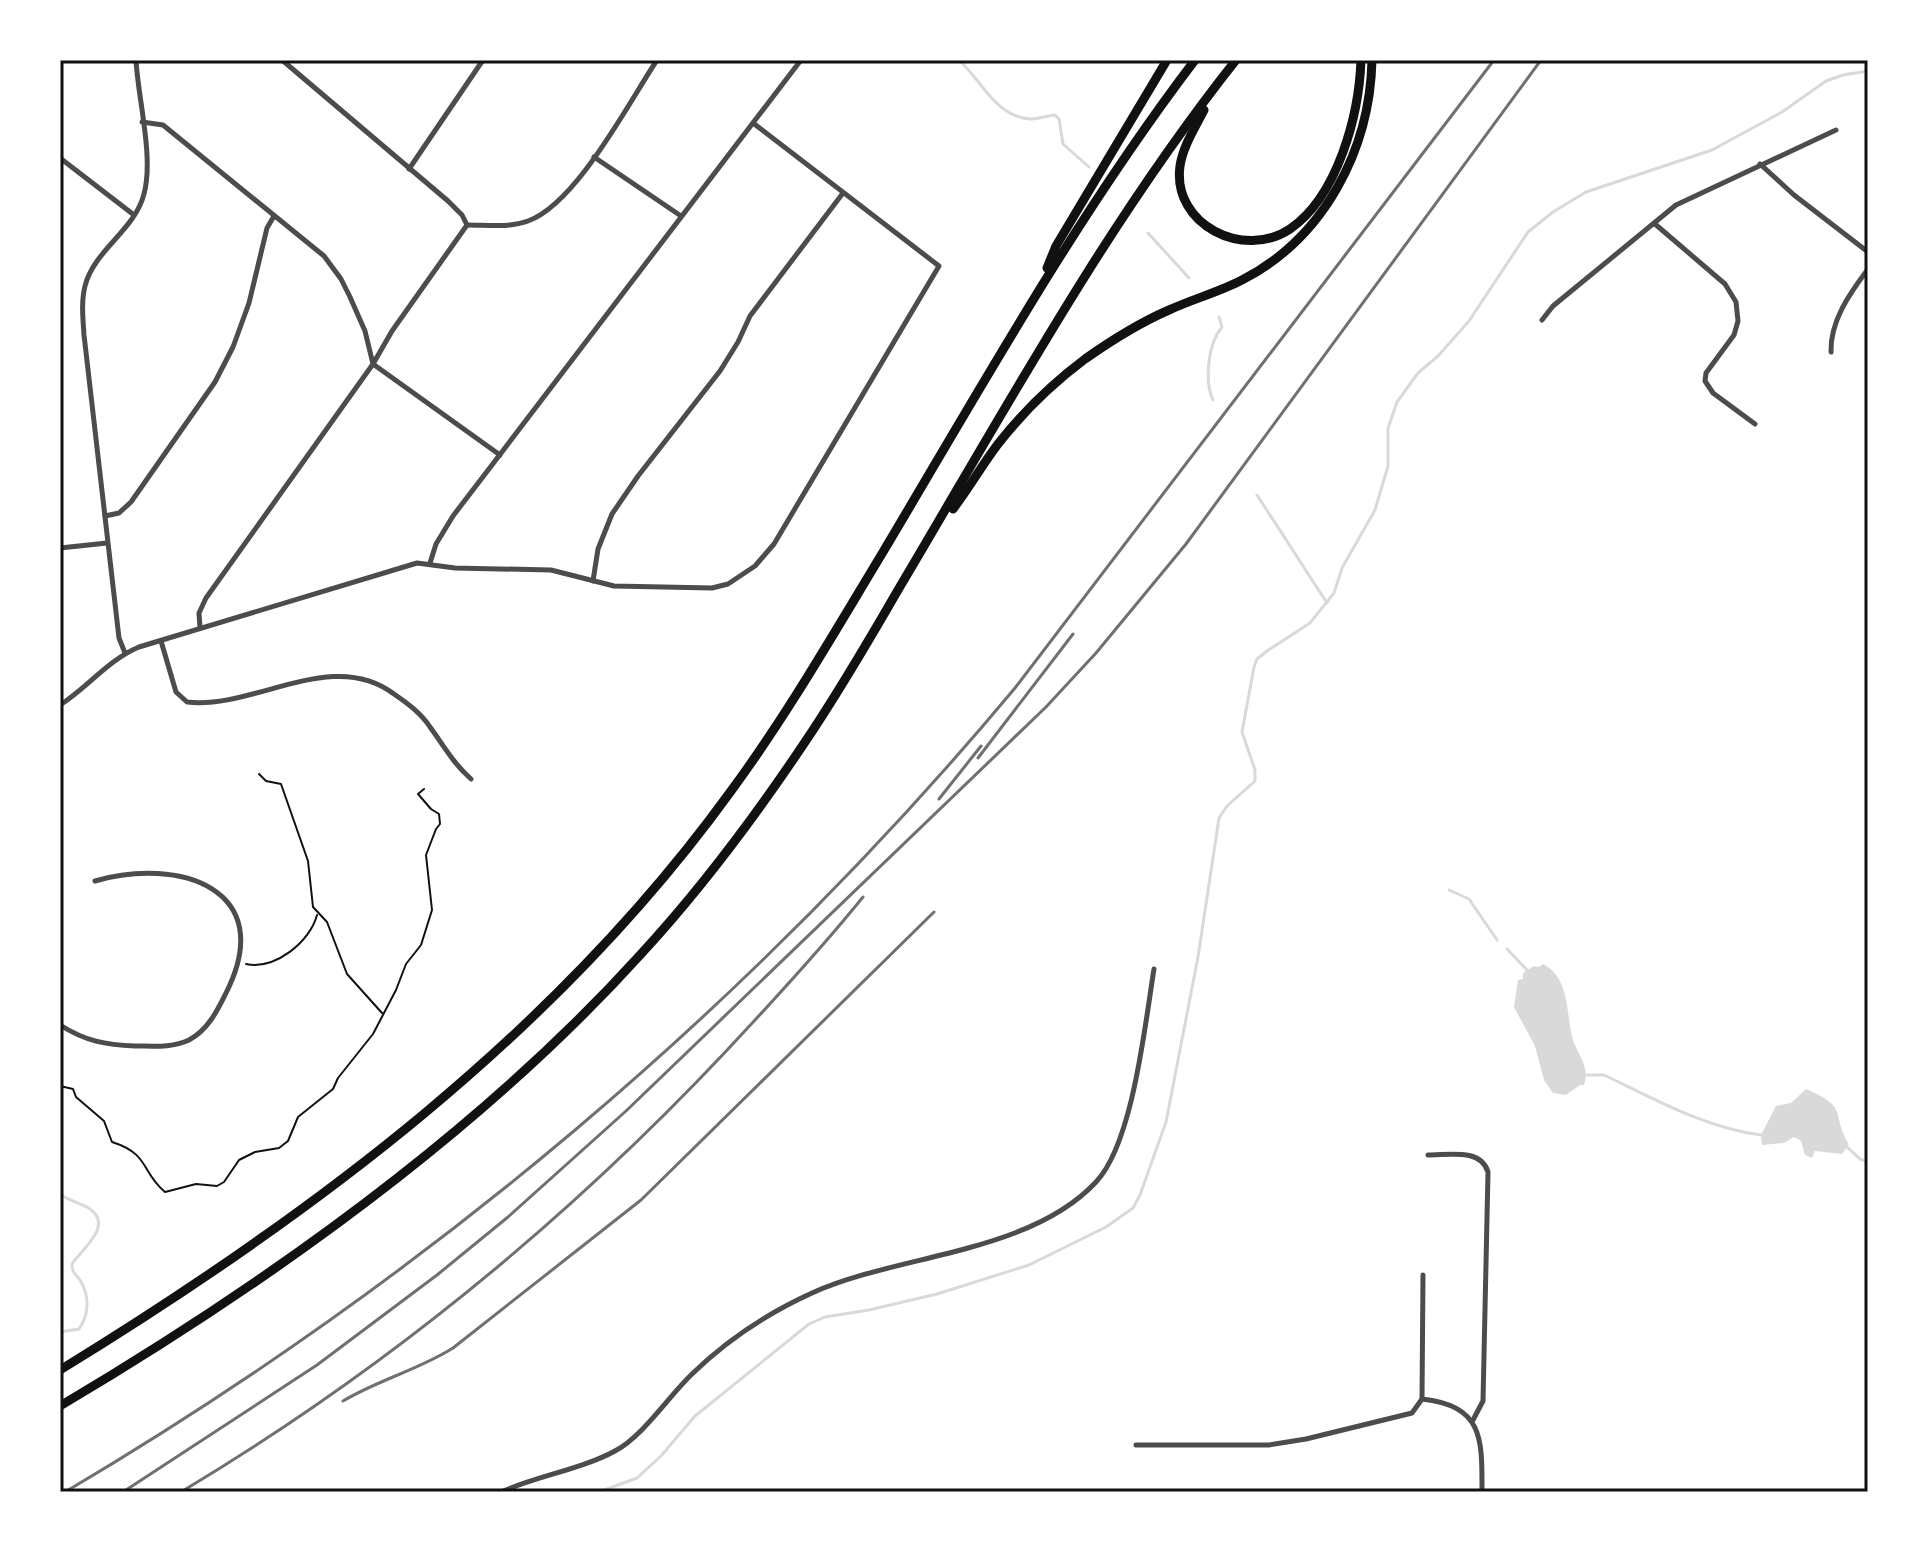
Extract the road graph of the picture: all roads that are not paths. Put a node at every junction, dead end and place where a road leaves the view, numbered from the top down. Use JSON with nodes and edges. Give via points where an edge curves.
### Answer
{"nodes":[{"id":1,"x":136,"y":60,"type":"edge"},
{"id":2,"x":282,"y":60,"type":"edge"},
{"id":3,"x":483,"y":60,"type":"edge"},
{"id":4,"x":657,"y":60,"type":"edge"},
{"id":5,"x":801,"y":60,"type":"edge"},
{"id":6,"x":1167,"y":60,"type":"edge"},
{"id":7,"x":1195,"y":60,"type":"edge"},
{"id":8,"x":1236,"y":60,"type":"edge"},
{"id":9,"x":1361,"y":60,"type":"edge"},
{"id":10,"x":1372,"y":60,"type":"edge"},
{"id":11,"x":1219,"y":82,"type":"junction"},
{"id":12,"x":142,"y":122,"type":"junction"},
{"id":13,"x":753,"y":123,"type":"junction"},
{"id":14,"x":1836,"y":130,"type":"dead end"},
{"id":15,"x":594,"y":157,"type":"junction"},
{"id":16,"x":60,"y":158,"type":"edge"},
{"id":17,"x":1760,"y":164,"type":"junction"},
{"id":18,"x":409,"y":169,"type":"junction"},
{"id":19,"x":843,"y":193,"type":"junction"},
{"id":20,"x":134,"y":215,"type":"junction"},
{"id":21,"x":274,"y":216,"type":"junction"},
{"id":22,"x":681,"y":216,"type":"junction"},
{"id":23,"x":1655,"y":224,"type":"junction"},
{"id":24,"x":467,"y":225,"type":"junction"},
{"id":25,"x":1868,"y":252,"type":"edge"},
{"id":26,"x":1868,"y":269,"type":"edge"},
{"id":27,"x":1039,"y":291,"type":"junction"},
{"id":28,"x":1542,"y":320,"type":"dead end"},
{"id":29,"x":1831,"y":352,"type":"dead end"},
{"id":30,"x":373,"y":364,"type":"junction"},
{"id":31,"x":1755,"y":424,"type":"dead end"},
{"id":32,"x":500,"y":455,"type":"junction"},
{"id":33,"x":105,"y":516,"type":"junction"},
{"id":34,"x":931,"y":536,"type":"junction"},
{"id":35,"x":107,"y":543,"type":"junction"},
{"id":36,"x":60,"y":548,"type":"edge"},
{"id":37,"x":430,"y":563,"type":"junction"},
{"id":38,"x":593,"y":581,"type":"junction"},
{"id":39,"x":200,"y":628,"type":"junction"},
{"id":40,"x":161,"y":641,"type":"junction"},
{"id":41,"x":125,"y":653,"type":"junction"},
{"id":42,"x":60,"y":705,"type":"edge"},
{"id":43,"x":471,"y":779,"type":"dead end"},
{"id":44,"x":95,"y":881,"type":"dead end"},
{"id":45,"x":1154,"y":969,"type":"dead end"},
{"id":46,"x":60,"y":1025,"type":"edge"},
{"id":47,"x":1428,"y":1155,"type":"dead end"},
{"id":48,"x":1423,"y":1275,"type":"dead end"},
{"id":49,"x":60,"y":1370,"type":"edge"},
{"id":50,"x":1422,"y":1399,"type":"junction"},
{"id":51,"x":60,"y":1406,"type":"edge"},
{"id":52,"x":1473,"y":1420,"type":"junction"},
{"id":53,"x":1136,"y":1445,"type":"dead end"},
{"id":54,"x":501,"y":1492,"type":"edge"},
{"id":55,"x":1482,"y":1492,"type":"edge"}],
"edges":[{"from":1,"to":12,"type":"street"},
{"from":2,"to":18,"type":"street"},
{"from":3,"to":18,"type":"street"},
{"from":4,"to":15,"type":"street"},
{"from":5,"to":13,"type":"street"},
{"from":6,"to":27,"type":"highway","via":[[1056,246]]},
{"from":7,"to":27,"type":"highway"},
{"from":8,"to":11,"type":"highway"},
{"from":9,"to":11,"type":"highway","via":[[1351,128],[1330,179],[1294,227],[1258,241],[1235,240],[1211,230],[1182,193],[1182,155]]},
{"from":10,"to":34,"type":"highway","via":[[1355,152],[1306,232],[1253,274],[1136,326],[1066,374],[1010,429]]},
{"from":11,"to":34,"type":"highway","via":[[1104,248]]},
{"from":12,"to":20,"type":"street","via":[[146,181]]},
{"from":12,"to":21,"type":"street","via":[[163,125]]},
{"from":13,"to":19,"type":"street"},
{"from":13,"to":22,"type":"street"},
{"from":14,"to":17,"type":"street"},
{"from":15,"to":22,"type":"street"},
{"from":15,"to":24,"type":"street","via":[[564,198],[539,216],[509,225]]},
{"from":16,"to":20,"type":"street"},
{"from":17,"to":23,"type":"street","via":[[1676,205]]},
{"from":17,"to":25,"type":"street"},
{"from":18,"to":24,"type":"street","via":[[457,209]]},
{"from":19,"to":38,"type":"street","via":[[750,316],[720,371],[612,514]]},
{"from":19,"to":38,"type":"street","via":[[939,266],[774,544],[755,566],[712,588]]},
{"from":20,"to":33,"type":"street","via":[[92,269],[83,300]]},
{"from":21,"to":30,"type":"street","via":[[333,266],[361,323]]},
{"from":21,"to":33,"type":"street","via":[[240,329],[215,382],[131,502]]},
{"from":22,"to":32,"type":"street"},
{"from":23,"to":28,"type":"street"},
{"from":23,"to":31,"type":"street","via":[[1732,293],[1738,313],[1734,335],[1705,381]]},
{"from":24,"to":30,"type":"street"},
{"from":26,"to":29,"type":"street","via":[[1836,320]]},
{"from":27,"to":49,"type":"highway","via":[[773,731],[693,842],[603,947],[506,1044],[402,1132],[267,1233]]},
{"from":30,"to":32,"type":"street"},
{"from":30,"to":39,"type":"street","via":[[206,598]]},
{"from":32,"to":37,"type":"street","via":[[445,528]]},
{"from":33,"to":35,"type":"street"},
{"from":34,"to":51,"type":"highway","via":[[827,709],[749,823],[664,929],[592,1005],[490,1100],[354,1209],[184,1328]]},
{"from":35,"to":36,"type":"street"},
{"from":35,"to":41,"type":"street"},
{"from":37,"to":38,"type":"street","via":[[551,570]]},
{"from":37,"to":39,"type":"street","via":[[402,566]]},
{"from":39,"to":40,"type":"street"},
{"from":40,"to":41,"type":"street"},
{"from":40,"to":43,"type":"street","via":[[176,692],[187,702],[212,702],[325,677],[349,676],[388,689],[414,709]]},
{"from":41,"to":42,"type":"street"},
{"from":44,"to":46,"type":"street","via":[[152,875],[204,883],[235,913],[242,940],[239,961],[214,1016],[190,1039],[158,1046],[103,1045]]},
{"from":45,"to":54,"type":"street","via":[[1120,1140],[1114,1158],[1083,1194],[997,1239],[848,1279],[812,1294],[723,1347],[615,1451]]},
{"from":47,"to":52,"type":"street","via":[[1473,1156],[1488,1172],[1483,1401]]},
{"from":48,"to":50,"type":"street"},
{"from":50,"to":52,"type":"street","via":[[1442,1401]]},
{"from":50,"to":53,"type":"street","via":[[1401,1418],[1269,1445]]},
{"from":52,"to":55,"type":"street","via":[[1480,1438]]}]}
